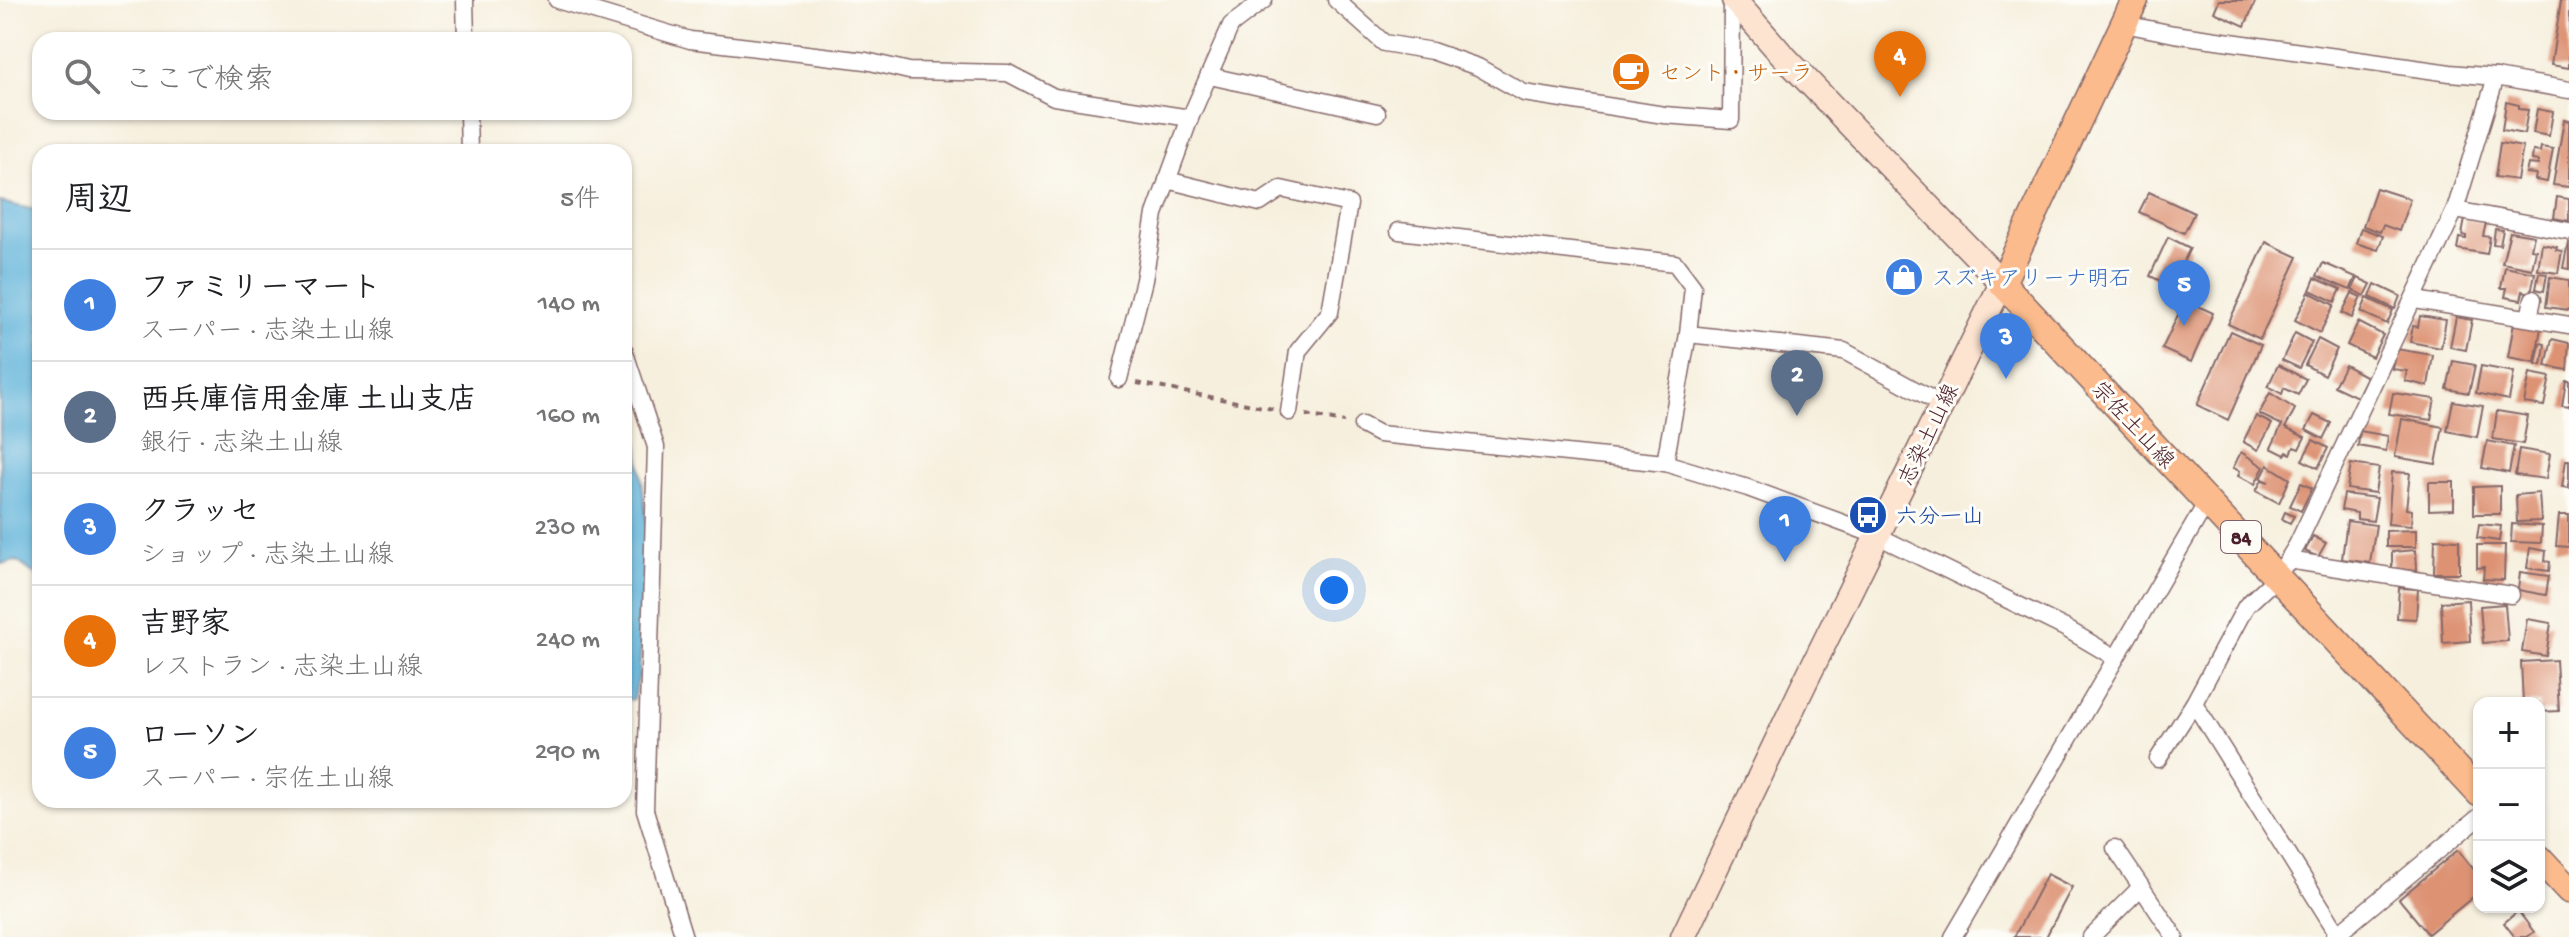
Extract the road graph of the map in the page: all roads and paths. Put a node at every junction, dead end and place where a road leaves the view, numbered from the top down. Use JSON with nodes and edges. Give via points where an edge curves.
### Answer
{"nodes":[{"id":1,"x":465,"y":0,"type":"edge"},
{"id":2,"x":557,"y":0,"type":"edge"},
{"id":3,"x":1264,"y":0,"type":"edge"},
{"id":4,"x":1336,"y":0,"type":"edge"},
{"id":5,"x":1733,"y":0,"type":"edge"},
{"id":6,"x":2135,"y":0,"type":"edge"},
{"id":7,"x":2124,"y":24,"type":"junction"},
{"id":8,"x":466,"y":32,"type":"edge"},
{"id":9,"x":1210,"y":76,"type":"junction"},
{"id":10,"x":2496,"y":77,"type":"junction"},
{"id":11,"x":2569,"y":90,"type":"edge"},
{"id":12,"x":1377,"y":113,"type":"dead end"},
{"id":13,"x":1190,"y":118,"type":"junction"},
{"id":14,"x":468,"y":120,"type":"edge"},
{"id":15,"x":469,"y":144,"type":"edge"},
{"id":16,"x":1167,"y":180,"type":"junction"},
{"id":17,"x":2455,"y":210,"type":"junction"},
{"id":18,"x":1399,"y":231,"type":"dead end"},
{"id":19,"x":2569,"y":231,"type":"edge"},
{"id":20,"x":2002,"y":283,"type":"junction"},
{"id":21,"x":2533,"y":299,"type":"dead end"},
{"id":22,"x":2415,"y":300,"type":"junction"},
{"id":23,"x":2529,"y":318,"type":"junction"},
{"id":24,"x":2569,"y":325,"type":"edge"},
{"id":25,"x":1688,"y":334,"type":"junction"},
{"id":26,"x":632,"y":374,"type":"edge"},
{"id":27,"x":1119,"y":379,"type":"joint"},
{"id":28,"x":1941,"y":404,"type":"junction"},
{"id":29,"x":1289,"y":412,"type":"junction"},
{"id":30,"x":1362,"y":425,"type":"joint"},
{"id":31,"x":1665,"y":463,"type":"junction"},
{"id":32,"x":2207,"y":502,"type":"junction"},
{"id":33,"x":1878,"y":536,"type":"junction"},
{"id":34,"x":2283,"y":568,"type":"junction"},
{"id":35,"x":2511,"y":595,"type":"dead end"},
{"id":36,"x":2116,"y":658,"type":"junction"},
{"id":37,"x":2194,"y":703,"type":"junction"},
{"id":38,"x":2158,"y":759,"type":"dead end"},
{"id":39,"x":2473,"y":786,"type":"edge"},
{"id":40,"x":2473,"y":822,"type":"edge"},
{"id":41,"x":2115,"y":848,"type":"dead end"},
{"id":42,"x":2545,"y":864,"type":"edge"},
{"id":43,"x":2141,"y":887,"type":"junction"},
{"id":44,"x":2569,"y":890,"type":"edge"},
{"id":45,"x":2337,"y":936,"type":"edge"},
{"id":46,"x":684,"y":937,"type":"edge"},
{"id":47,"x":1683,"y":937,"type":"edge"},
{"id":48,"x":1953,"y":937,"type":"edge"},
{"id":49,"x":2091,"y":937,"type":"edge"},
{"id":50,"x":2175,"y":937,"type":"edge"}],
"edges":[{"from":1,"to":8,"type":"street"},
{"from":2,"to":13,"type":"street","via":[[690,40],[909,71],[1008,73],[1054,97]]},
{"from":3,"to":9,"type":"street","via":[[1231,25]]},
{"from":4,"to":5,"type":"street","via":[[1384,43],[1432,51],[1478,67],[1524,93],[1731,120]]},
{"from":5,"to":20,"type":"main road"},
{"from":6,"to":7,"type":"main road"},
{"from":7,"to":10,"type":"street"},
{"from":7,"to":20,"type":"main road"},
{"from":9,"to":12,"type":"street"},
{"from":9,"to":13,"type":"street"},
{"from":10,"to":11,"type":"street"},
{"from":10,"to":17,"type":"street"},
{"from":13,"to":16,"type":"street"},
{"from":14,"to":15,"type":"street"},
{"from":16,"to":27,"type":"street"},
{"from":16,"to":29,"type":"street","via":[[1260,203],[1281,189],[1349,204],[1330,312],[1298,351]]},
{"from":17,"to":19,"type":"street"},
{"from":17,"to":22,"type":"street"},
{"from":18,"to":25,"type":"street","via":[[1675,263],[1693,287]]},
{"from":20,"to":28,"type":"main road","name":"志染土山線"},
{"from":20,"to":32,"type":"main road","name":"宗佐土山線","number":"84"},
{"from":21,"to":23,"type":"street"},
{"from":22,"to":23,"type":"street"},
{"from":22,"to":34,"type":"street"},
{"from":23,"to":24,"type":"street"},
{"from":25,"to":28,"type":"street","via":[[1844,351]]},
{"from":25,"to":31,"type":"street"},
{"from":26,"to":46,"type":"street","via":[[656,447],[645,810]]},
{"from":27,"to":29,"type":"path"},
{"from":28,"to":33,"type":"main road","name":"志染土山線"},
{"from":29,"to":30,"type":"path"},
{"from":30,"to":31,"type":"street","via":[[1379,434]]},
{"from":31,"to":33,"type":"street"},
{"from":32,"to":34,"type":"main road","name":"宗佐土山線","number":"84"},
{"from":32,"to":36,"type":"street"},
{"from":33,"to":36,"type":"street"},
{"from":33,"to":47,"type":"main road","name":"志染土山線"},
{"from":34,"to":35,"type":"street"},
{"from":34,"to":37,"type":"street","via":[[2246,606]]},
{"from":34,"to":39,"type":"main road","name":"宗佐土山線","number":"84"},
{"from":36,"to":48,"type":"street"},
{"from":37,"to":38,"type":"street"},
{"from":37,"to":45,"type":"street"},
{"from":40,"to":45,"type":"street"},
{"from":41,"to":43,"type":"street"},
{"from":42,"to":44,"type":"main road"},
{"from":43,"to":49,"type":"street"},
{"from":43,"to":50,"type":"street"}]}
